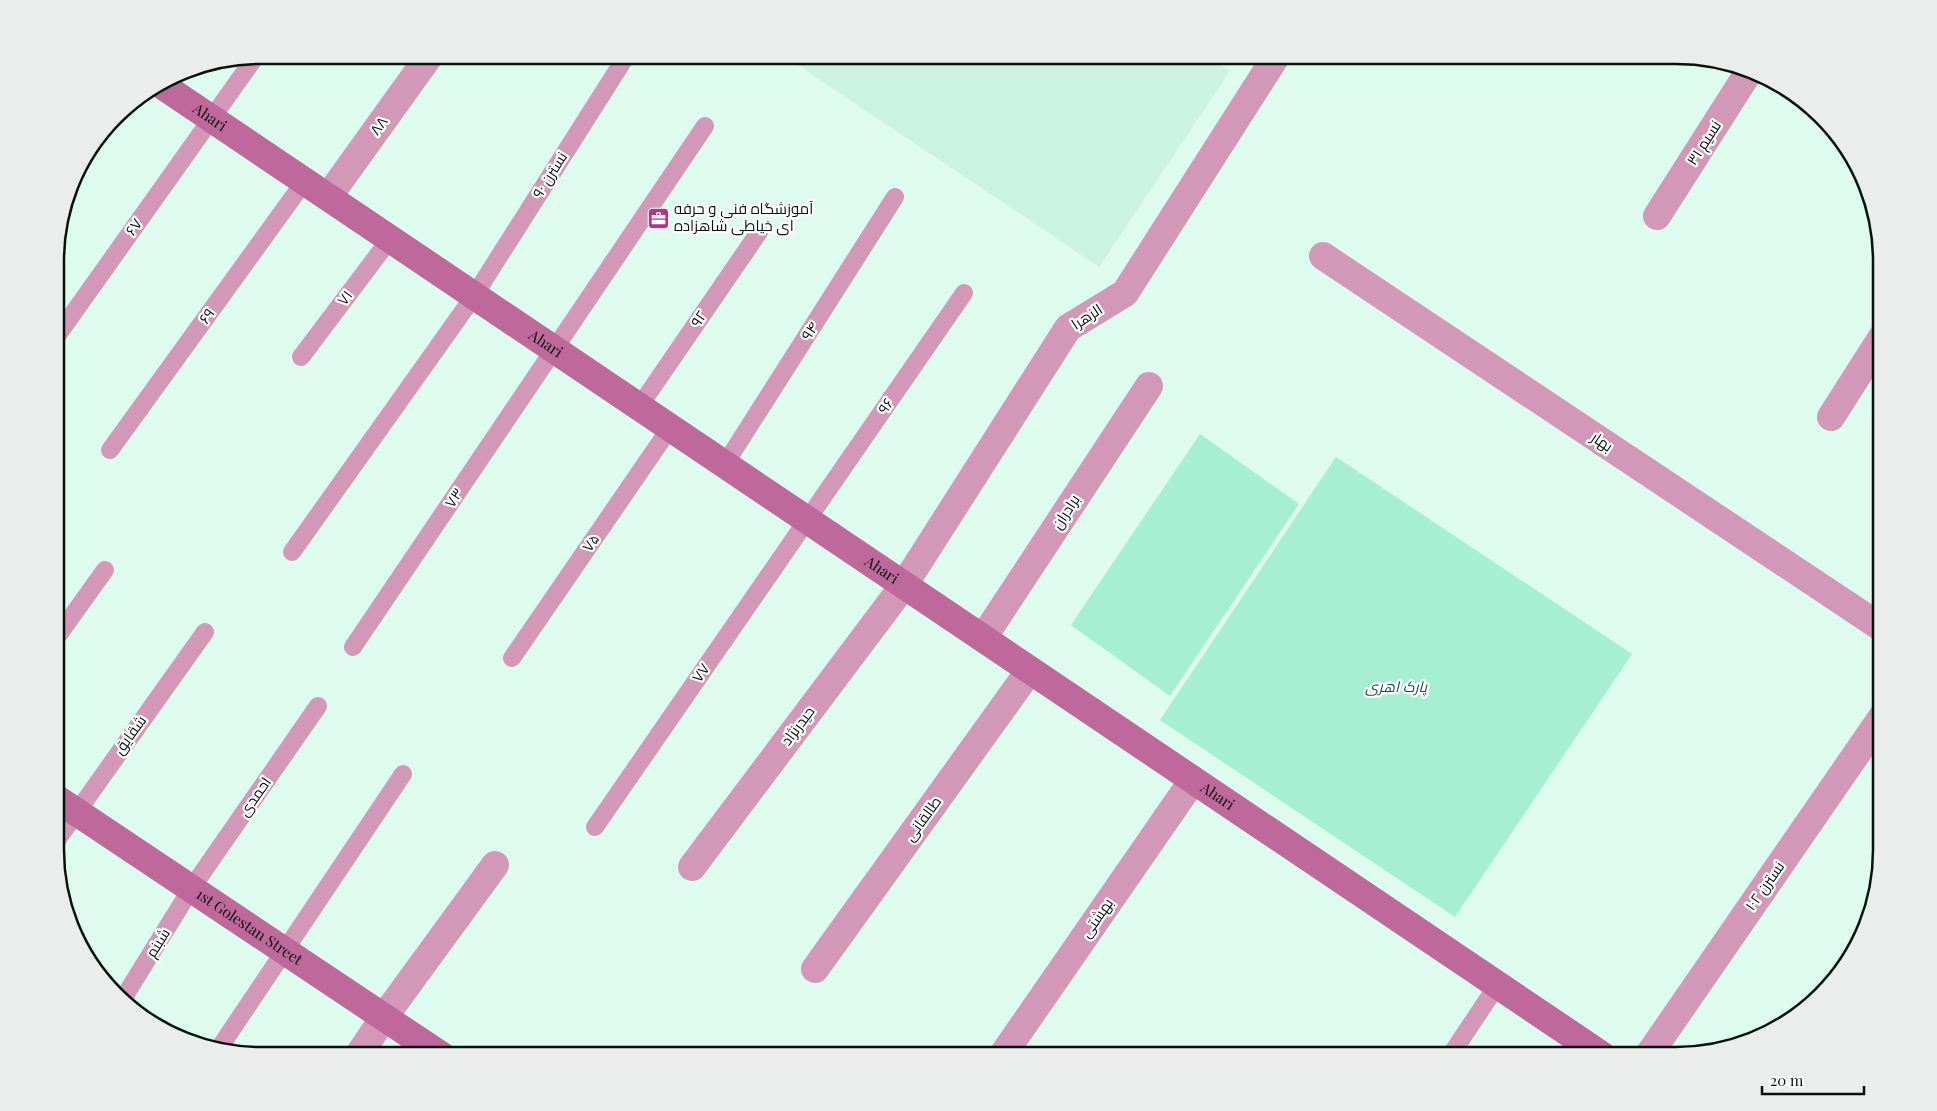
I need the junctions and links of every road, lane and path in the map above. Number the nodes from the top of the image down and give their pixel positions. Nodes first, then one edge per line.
1 (250, 64) edge
2 (424, 64) edge
3 (621, 64) edge
4 (1271, 64) edge
5 (1746, 76) edge
6 (166, 88) edge
7 (211, 118) junction
8 (705, 126) dead end
9 (304, 182) junction
10 (328, 197) junction
11 (895, 197) dead end
12 (1657, 216) dead end
13 (759, 232) dead end
14 (390, 239) junction
15 (1323, 256) dead end
16 (964, 293) dead end
17 (474, 296) junction
18 (64, 326) edge
19 (555, 350) junction
20 (1873, 351) edge
21 (301, 356) dead end
22 (1149, 386) dead end
23 (639, 407) junction
24 (1831, 417) dead end
25 (670, 428) junction
26 (110, 450) dead end
27 (725, 464) junction
28 (807, 520) junction
29 (292, 552) dead end
30 (105, 570) dead end
31 (904, 585) junction
32 (1873, 622) edge
33 (64, 627) edge
34 (206, 632) dead end
35 (983, 638) junction
36 (353, 647) dead end
37 (512, 658) dead end
38 (1030, 670) junction
39 (318, 706) dead end
40 (1873, 730) edge
41 (403, 774) dead end
42 (1193, 780) junction
43 (66, 805) edge
44 (595, 827) dead end
45 (495, 865) dead end
46 (692, 867) dead end
47 (192, 889) junction
48 (286, 952) junction
49 (815, 969) dead end
50 (1498, 984) junction
51 (126, 994) edge
52 (384, 1017) junction
53 (223, 1043) edge
54 (364, 1047) edge
55 (429, 1047) edge
56 (1008, 1047) edge
57 (1456, 1047) edge
58 (1591, 1047) edge
59 (1654, 1047) edge

1 - 7 lane, ۶۷
2 - 10 street, ۸۸
3 - 17 lane, نسترن ۹۰
4 - 31 street, الزهرا
5 - 12 street, نسیم ۳۱
6 - 7 street, Ahari
7 - 9 street, Ahari
7 - 18 lane, ۶۷
8 - 19 lane, ۷۳
9 - 10 street, Ahari
9 - 26 lane, ۶۹
10 - 14 street, Ahari
11 - 27 lane, ۹۴
13 - 23 lane, ۹۲
14 - 17 street, Ahari
14 - 21 lane, ۷۱
15 - 32 street, بهار
16 - 28 lane, ۹۶
17 - 19 street, Ahari
17 - 29 lane, نسترن ۹۰
19 - 23 street, Ahari
19 - 36 lane, ۷۳
20 - 24 street
22 - 35 street, برادران
23 - 25 street, Ahari
25 - 27 street, Ahari
25 - 37 lane, ۷۵
27 - 28 street, Ahari
28 - 31 street, Ahari
28 - 44 lane, ۷۷
30 - 33 lane
31 - 35 street, Ahari
31 - 46 street, حیدرنژاد
34 - 43 lane, شقایق
35 - 38 street, Ahari
38 - 42 street, Ahari
38 - 49 street, طالقانی
39 - 47 lane, احمدی
40 - 59 street, نسترن ۱۰۲
41 - 48 lane
42 - 50 street, Ahari
42 - 56 street, بهشتی
43 - 47 street, 1st Golestan Street
45 - 52 street
47 - 48 street, 1st Golestan Street
47 - 51 lane, شبنم
48 - 52 street, 1st Golestan Street
48 - 53 lane
50 - 57 lane
50 - 58 street, Ahari
52 - 54 street
52 - 55 street, 1st Golestan Street

